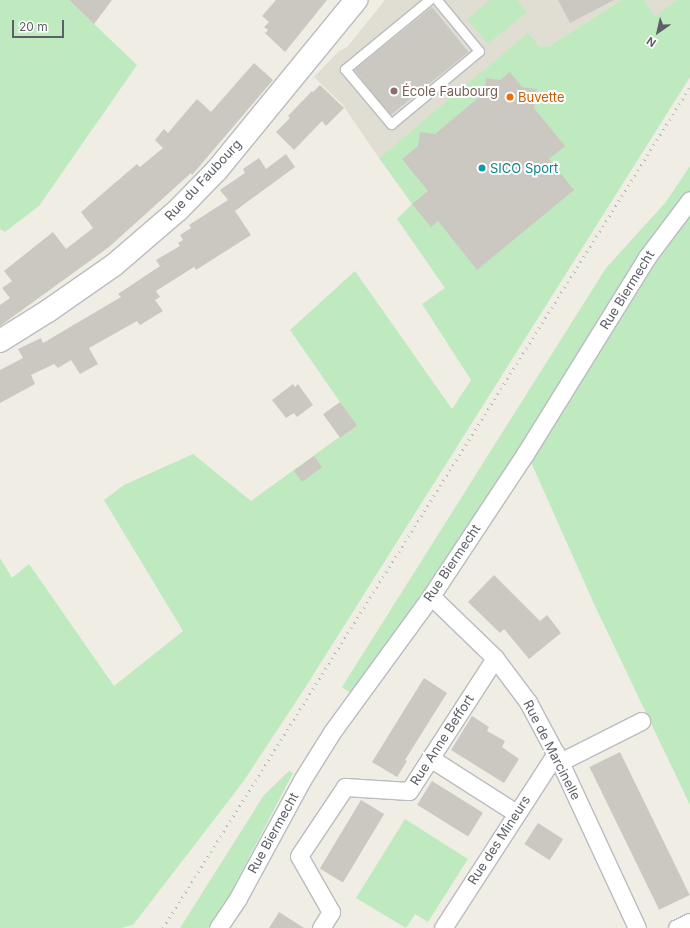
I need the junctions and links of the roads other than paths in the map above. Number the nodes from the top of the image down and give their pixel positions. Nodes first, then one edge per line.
1 (356, 0) edge
2 (429, 0) edge
3 (437, 0) edge
4 (690, 200) edge
5 (0, 341) edge
6 (431, 596) junction
7 (496, 658) junction
8 (642, 722) dead end
9 (430, 758) junction
10 (558, 758) junction
11 (516, 813) junction
12 (690, 922) edge
13 (218, 928) edge
14 (322, 928) edge
15 (444, 928) edge
16 (637, 928) edge
17 (677, 928) edge

1 - 5 main road, Rue du Faubourg
2 - 3 lane
4 - 6 street, Rue Biermecht
6 - 7 street, Rue de Marcinelle
6 - 13 street, Rue Biermecht
7 - 9 street, Rue Anne Beffort
7 - 10 street, Rue de Marcinelle
8 - 10 street
9 - 11 street
9 - 14 street, Rue Anne Beffort
10 - 11 street, Rue des Mineurs
10 - 16 street, Rue de Marcinelle
11 - 15 street, Rue des Mineurs
12 - 17 street

